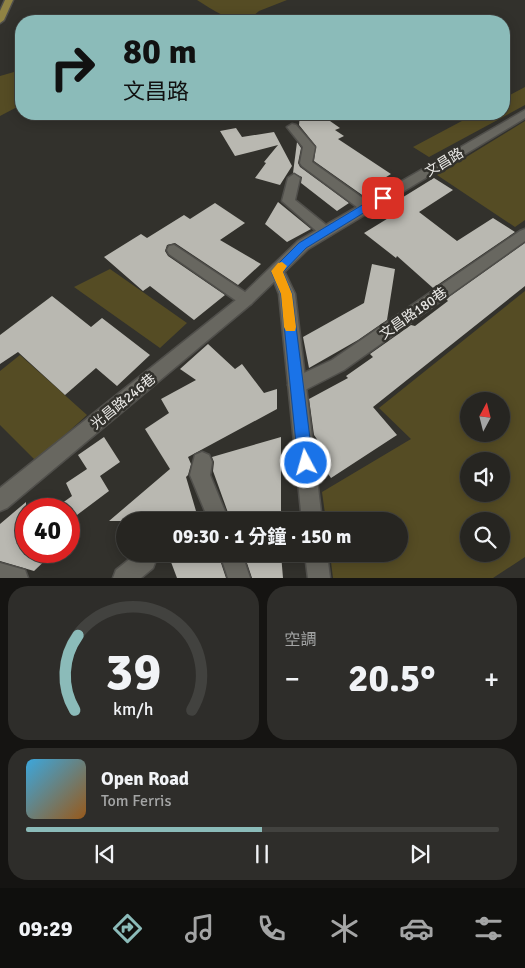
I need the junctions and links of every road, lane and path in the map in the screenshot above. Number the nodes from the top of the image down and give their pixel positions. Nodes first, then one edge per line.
1 (9, 0) edge
2 (0, 20) edge
3 (525, 113) edge
4 (292, 127) dead end
5 (294, 178) dead end
6 (366, 207) junction
7 (326, 232) junction
8 (525, 234) edge
9 (174, 250) dead end
10 (277, 271) junction
11 (246, 300) junction
12 (297, 385) junction
13 (202, 462) dead end
14 (0, 501) edge
15 (215, 512) edge
16 (311, 512) edge
17 (142, 562) edge
18 (234, 562) edge
19 (317, 562) edge
20 (0, 574) edge
21 (17, 578) edge
22 (124, 578) edge
23 (239, 578) edge
24 (319, 578) edge

1 - 2 main road
3 - 6 street, 文昌路
4 - 6 street
5 - 7 street
6 - 7 street, 文昌路
7 - 10 street, 文昌路
8 - 12 street, 文昌路180巷
9 - 11 street
10 - 11 street, 光昌路246巷
10 - 12 street
11 - 14 street, 光昌路246巷
12 - 16 street
13 - 15 street
17 - 22 street
18 - 23 street
19 - 24 street
20 - 21 street

